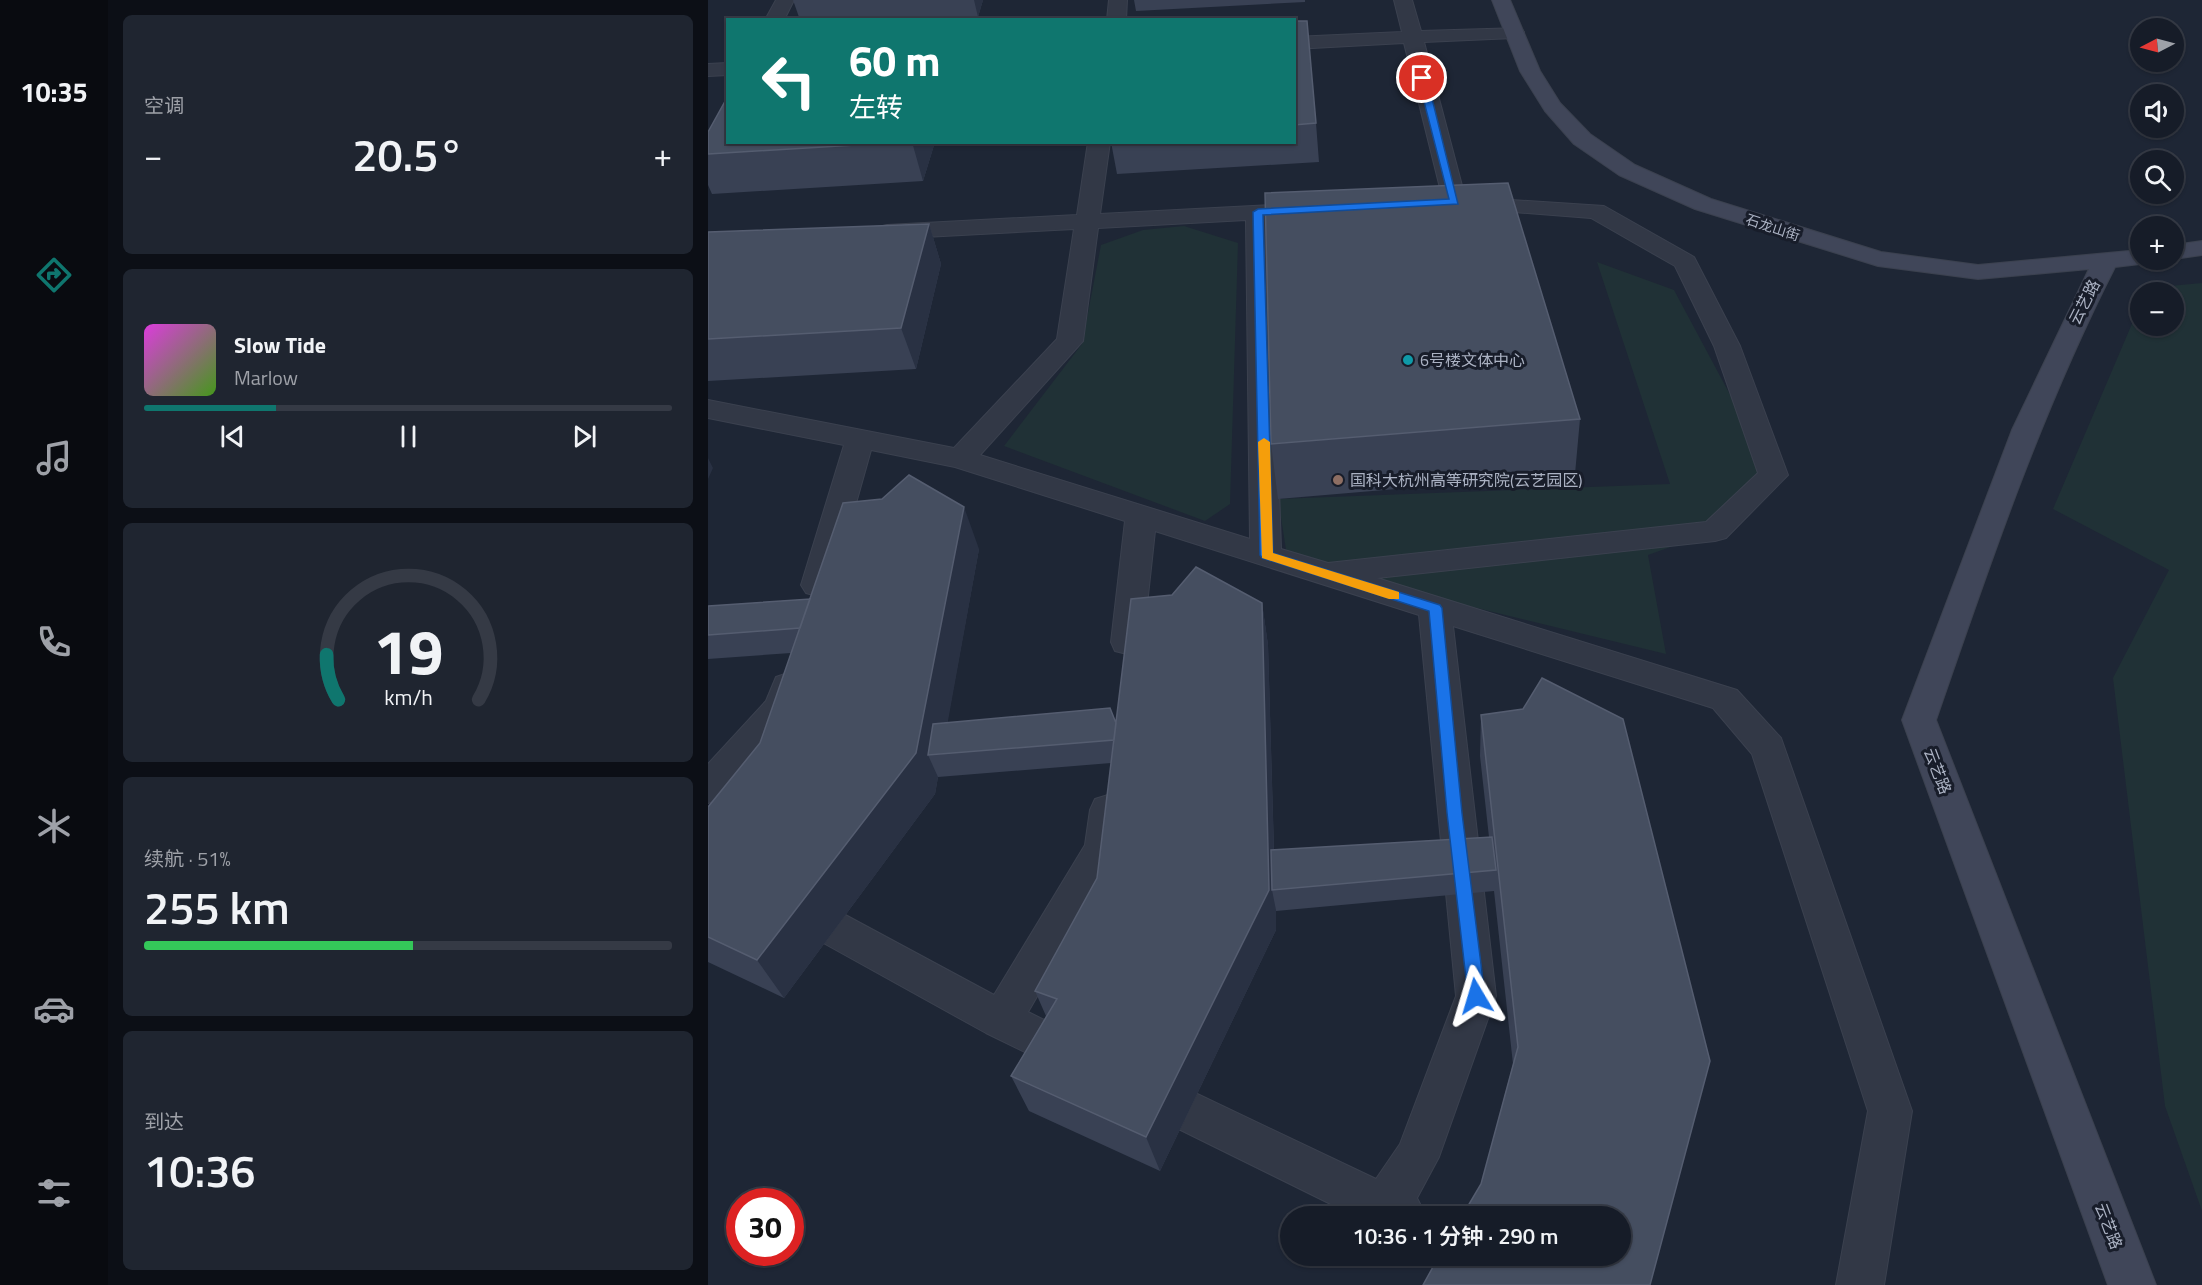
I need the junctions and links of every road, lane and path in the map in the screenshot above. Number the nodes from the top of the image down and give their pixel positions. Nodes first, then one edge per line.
1 (784, 0) edge
2 (1118, 0) edge
3 (1403, 0) edge
4 (1501, 0) edge
5 (775, 18) edge
6 (1116, 18) edge
7 (1514, 32) junction
8 (1412, 37) junction
9 (1296, 43) edge
10 (726, 69) edge
11 (708, 70) edge
12 (1099, 144) edge
13 (1455, 202) junction
14 (1408, 204) edge
15 (1327, 209) edge
16 (1258, 212) junction
17 (1088, 221) junction
18 (862, 233) edge
19 (2202, 248) edge
20 (2184, 251) edge
21 (2130, 258) edge
22 (2105, 262) junction
23 (708, 409) edge
24 (860, 439) junction
25 (960, 459) junction
26 (1141, 516) junction
27 (1266, 555) junction
28 (1322, 573) junction
29 (1435, 608) junction
30 (808, 618) edge
31 (795, 662) edge
32 (1123, 674) edge
33 (1111, 778) edge
34 (708, 788) edge
35 (760, 888) edge
36 (1000, 1020) junction
37 (1382, 1206) edge
38 (1397, 1206) edge
39 (1860, 1285) edge
40 (2132, 1285) edge

1 - 5 street
2 - 6 street
3 - 8 street
4 - 7 street, 石龙山街
7 - 8 street
7 - 22 street, 石龙山街
8 - 9 street
8 - 13 street
10 - 11 street
12 - 17 street
13 - 14 street
13 - 28 street
15 - 16 street
16 - 17 street
16 - 27 street
17 - 18 street
17 - 25 street
19 - 20 street
21 - 22 street, 石龙山街
22 - 40 street, 云艺路
23 - 24 street
24 - 25 street
24 - 30 street
25 - 26 street
26 - 27 street
26 - 32 street
27 - 28 street
28 - 29 street
29 - 38 street
29 - 39 street
31 - 34 street
33 - 36 street
35 - 36 street
36 - 37 street

